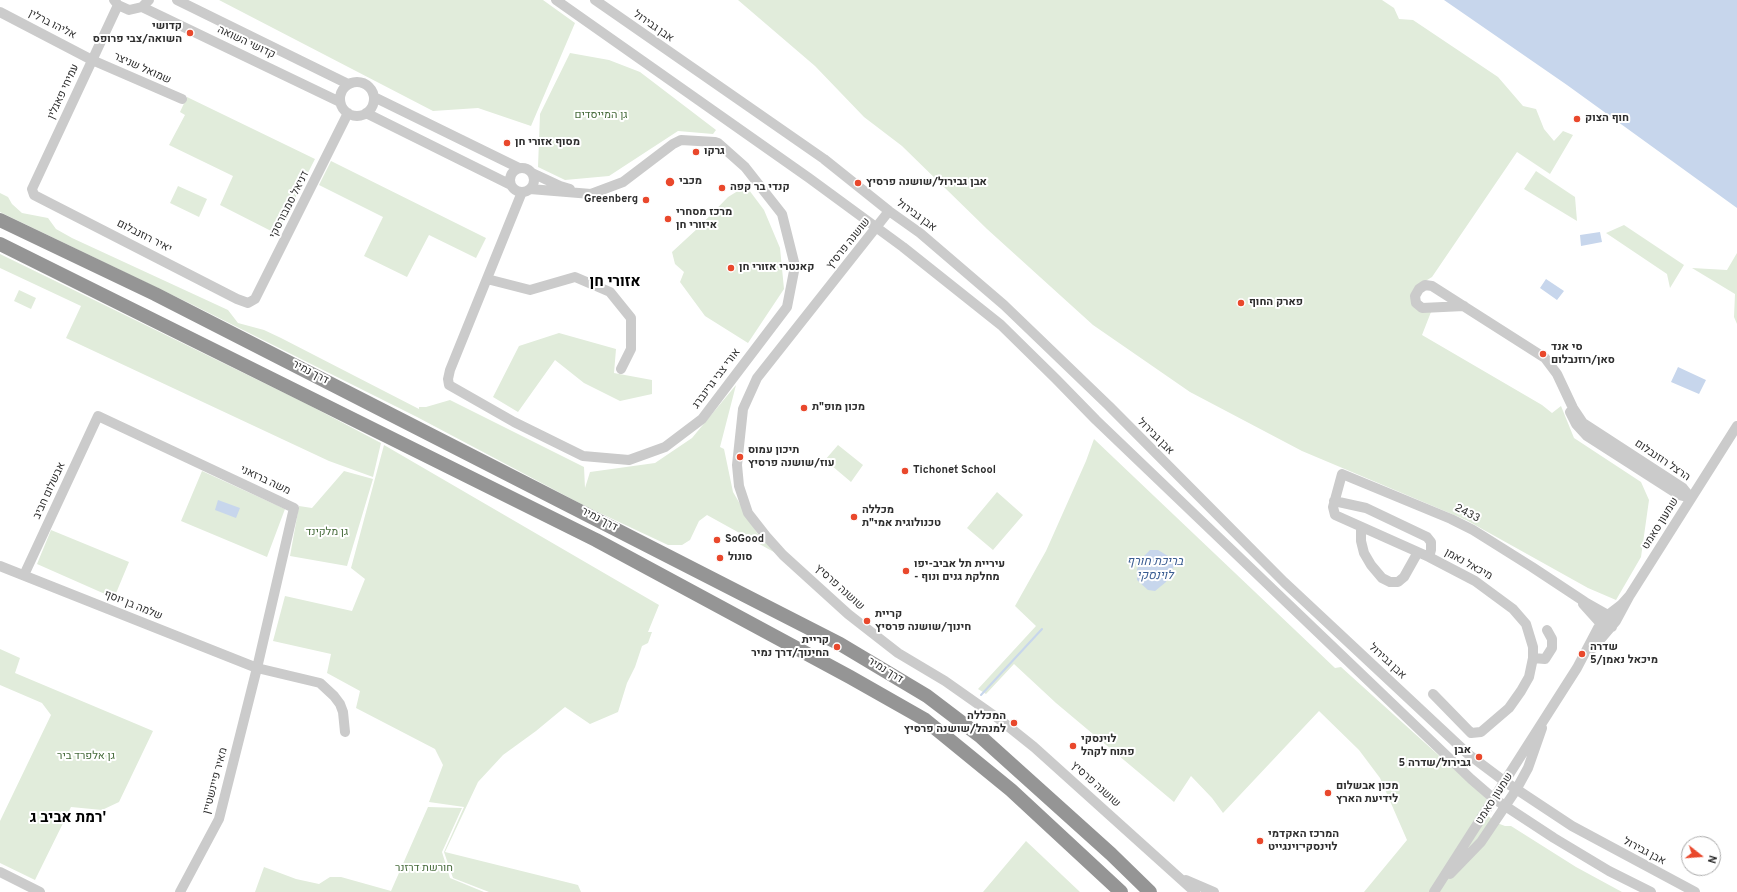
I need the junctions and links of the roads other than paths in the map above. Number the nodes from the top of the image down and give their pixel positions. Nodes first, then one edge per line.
1 (177, 0) edge
2 (556, 0) edge
3 (595, 0) edge
4 (116, 3) edge
5 (145, 4) edge
6 (0, 12) edge
7 (92, 60) junction
8 (348, 84) junction
9 (374, 97) junction
10 (182, 99) dead end
11 (340, 102) junction
12 (348, 113) junction
13 (366, 113) junction
14 (518, 168) junction
15 (532, 173) junction
16 (511, 185) junction
17 (32, 190) joint
18 (526, 190) junction
19 (591, 194) junction
20 (889, 212) junction
21 (0, 220) edge
22 (877, 228) junction
23 (0, 244) edge
24 (487, 279) junction
25 (248, 303) joint
26 (1464, 306) dead end
27 (621, 369) dead end
28 (98, 416) joint
29 (1737, 426) edge
30 (1691, 498) junction
31 (1334, 501) junction
32 (1361, 528) junction
33 (1418, 552) junction
34 (1429, 557) junction
35 (0, 566) edge
36 (24, 575) junction
37 (1572, 594) junction
38 (1630, 594) junction
39 (1608, 616) junction
40 (1601, 624) junction
41 (1612, 627) junction
42 (1547, 630) dead end
43 (1533, 658) junction
44 (256, 668) junction
45 (1577, 668) junction
46 (1432, 694) dead end
47 (1553, 704) junction
48 (345, 732) dead end
49 (1504, 782) junction
50 (1516, 790) junction
51 (1493, 798) junction
52 (1505, 807) junction
53 (0, 872) edge
54 (1178, 877) junction
55 (40, 892) edge
56 (180, 892) edge
57 (1121, 892) edge
58 (1150, 892) edge
59 (1195, 892) edge
60 (1214, 892) edge
61 (1434, 892) edge
62 (1651, 892) edge
63 (1695, 892) edge

1 - 8 street, קדושי השואה
2 - 22 street
3 - 20 street, אבן גבירול
4 - 5 street
4 - 7 street, עמיחי פאגלין
5 - 11 street, קדושי השואה
6 - 7 street, אליהו ברלין
7 - 10 street, שמואל שניצר
7 - 17 street, עמיחי פאגלין
8 - 9 street
8 - 11 street
9 - 13 street
9 - 14 street
11 - 12 street
12 - 13 street
12 - 25 street, דניאל סמבורסקי
13 - 16 street
14 - 15 street
14 - 16 street
15 - 18 street
15 - 19 street
16 - 18 street
17 - 25 street, יאיר רוזנבלום
18 - 19 street, אורי צבי גרינברג
18 - 24 street, אורי צבי גרינברג
19 - 24 street, אורי צבי גרינברג
20 - 22 street, שושנה פרסיץ
20 - 49 street, אבן גבירול
21 - 58 highway, דרך נמיר
22 - 51 street
22 - 54 street, שושנה פרסיץ
23 - 57 highway, דרך נמיר
24 - 27 street
26 - 30 street, הרצל רוזנבלום
28 - 36 street, אבשלום חביב
28 - 44 street, משה ברזאני
29 - 30 street, שמעון סאמט
30 - 38 street, שמעון סאמט
31 - 32 street
31 - 34 street, מיכאל נאמן
31 - 37 street, 2433
32 - 33 street
32 - 33 street
33 - 34 street
34 - 43 street, מיכאל נאמן
35 - 36 street, שלמה בן יוסף
36 - 44 street, שלמה בן יוסף
37 - 39 street, 2433
37 - 40 street, 2433
38 - 39 street, שמעון סאמט
38 - 41 street, שמעון סאמט
39 - 40 street, שמעון סאמט
39 - 41 street
40 - 41 street
40 - 45 street, שמעון סאמט
41 - 45 street, שמעון סאמט
42 - 43 street
43 - 46 street, מיכאל נאמן
44 - 48 street, שלמה בן יוסף
44 - 56 street, מאיר פיינשטיין
45 - 47 street, שמעון סאמט
47 - 49 street, שמעון סאמט
47 - 50 street, שמעון סאמט
49 - 50 street, אבן גבירול
49 - 51 street, שמעון סאמט
50 - 52 street, שמעון סאמט
50 - 63 street, אבן גבירול
51 - 52 street
51 - 61 street, שמעון סאמט
52 - 61 street, שמעון סאמט
52 - 62 street
53 - 55 street
54 - 59 street, שושנה פרסיץ
54 - 60 street

